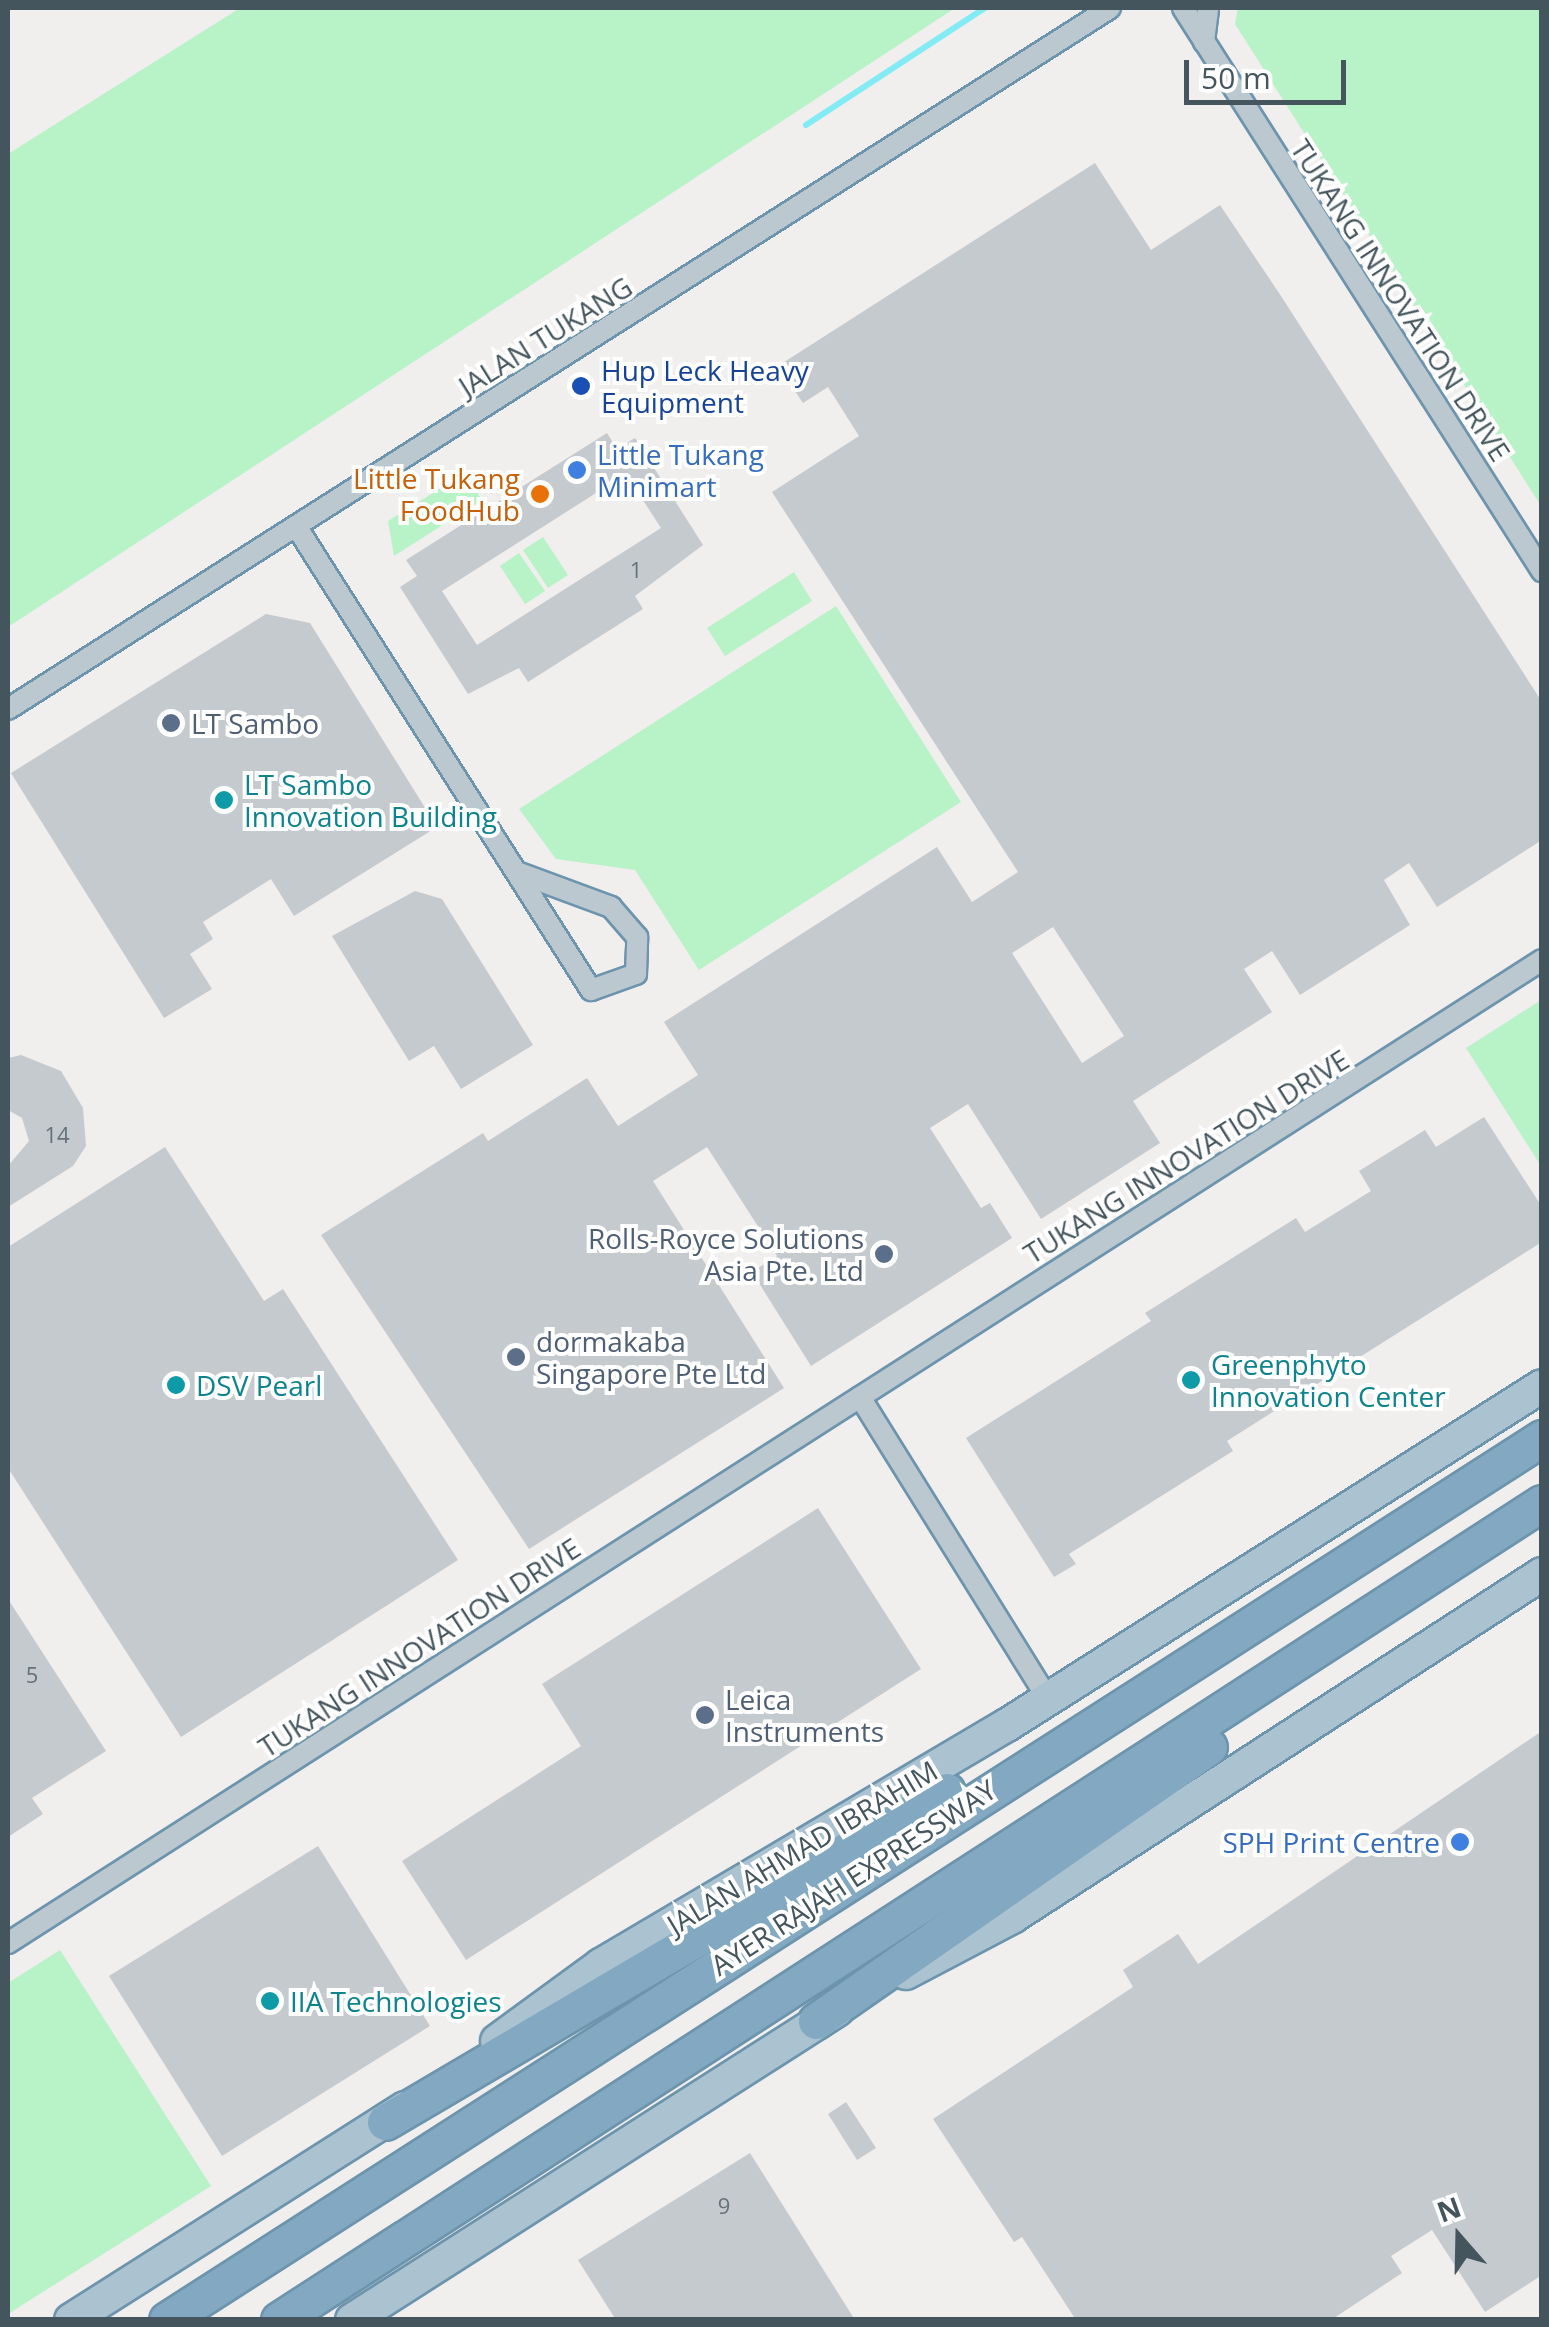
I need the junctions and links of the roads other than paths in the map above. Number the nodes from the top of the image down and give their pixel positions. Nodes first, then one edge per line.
1 (1110, 8) edge
2 (1182, 8) edge
3 (1208, 8) edge
4 (1204, 42) junction
5 (296, 526) junction
6 (1542, 571) edge
7 (8, 709) edge
8 (518, 873) junction
9 (1542, 960) edge
10 (1542, 1386) edge
11 (860, 1398) junction
12 (1542, 1438) edge
13 (1542, 1503) edge
14 (1542, 1574) edge
15 (1161, 1679) junction
16 (1047, 1697) junction
17 (1236, 1706) junction
18 (8, 1943) edge
19 (816, 2020) junction
20 (385, 2122) junction
21 (71, 2320) edge
22 (167, 2320) edge
23 (279, 2320) edge
24 (352, 2320) edge

1 - 5 street, JALAN TUKANG
2 - 4 street, TUKANG INNOVATION DRIVE
3 - 4 street
4 - 6 street, TUKANG INNOVATION DRIVE
5 - 7 street, JALAN TUKANG
5 - 8 street
8 - 8 street
9 - 11 street, TUKANG INNOVATION DRIVE
10 - 16 main road, JALAN AHMAD IBRAHIM
11 - 16 street
11 - 18 street, TUKANG INNOVATION DRIVE
12 - 15 highway, AYER RAJAH EXPRESSWAY
13 - 17 highway
14 - 19 main road
15 - 20 highway
15 - 22 highway, AYER RAJAH EXPRESSWAY
16 - 20 main road, JALAN AHMAD IBRAHIM
17 - 19 highway
17 - 23 highway
19 - 24 main road
20 - 21 main road, JALAN AHMAD IBRAHIM

